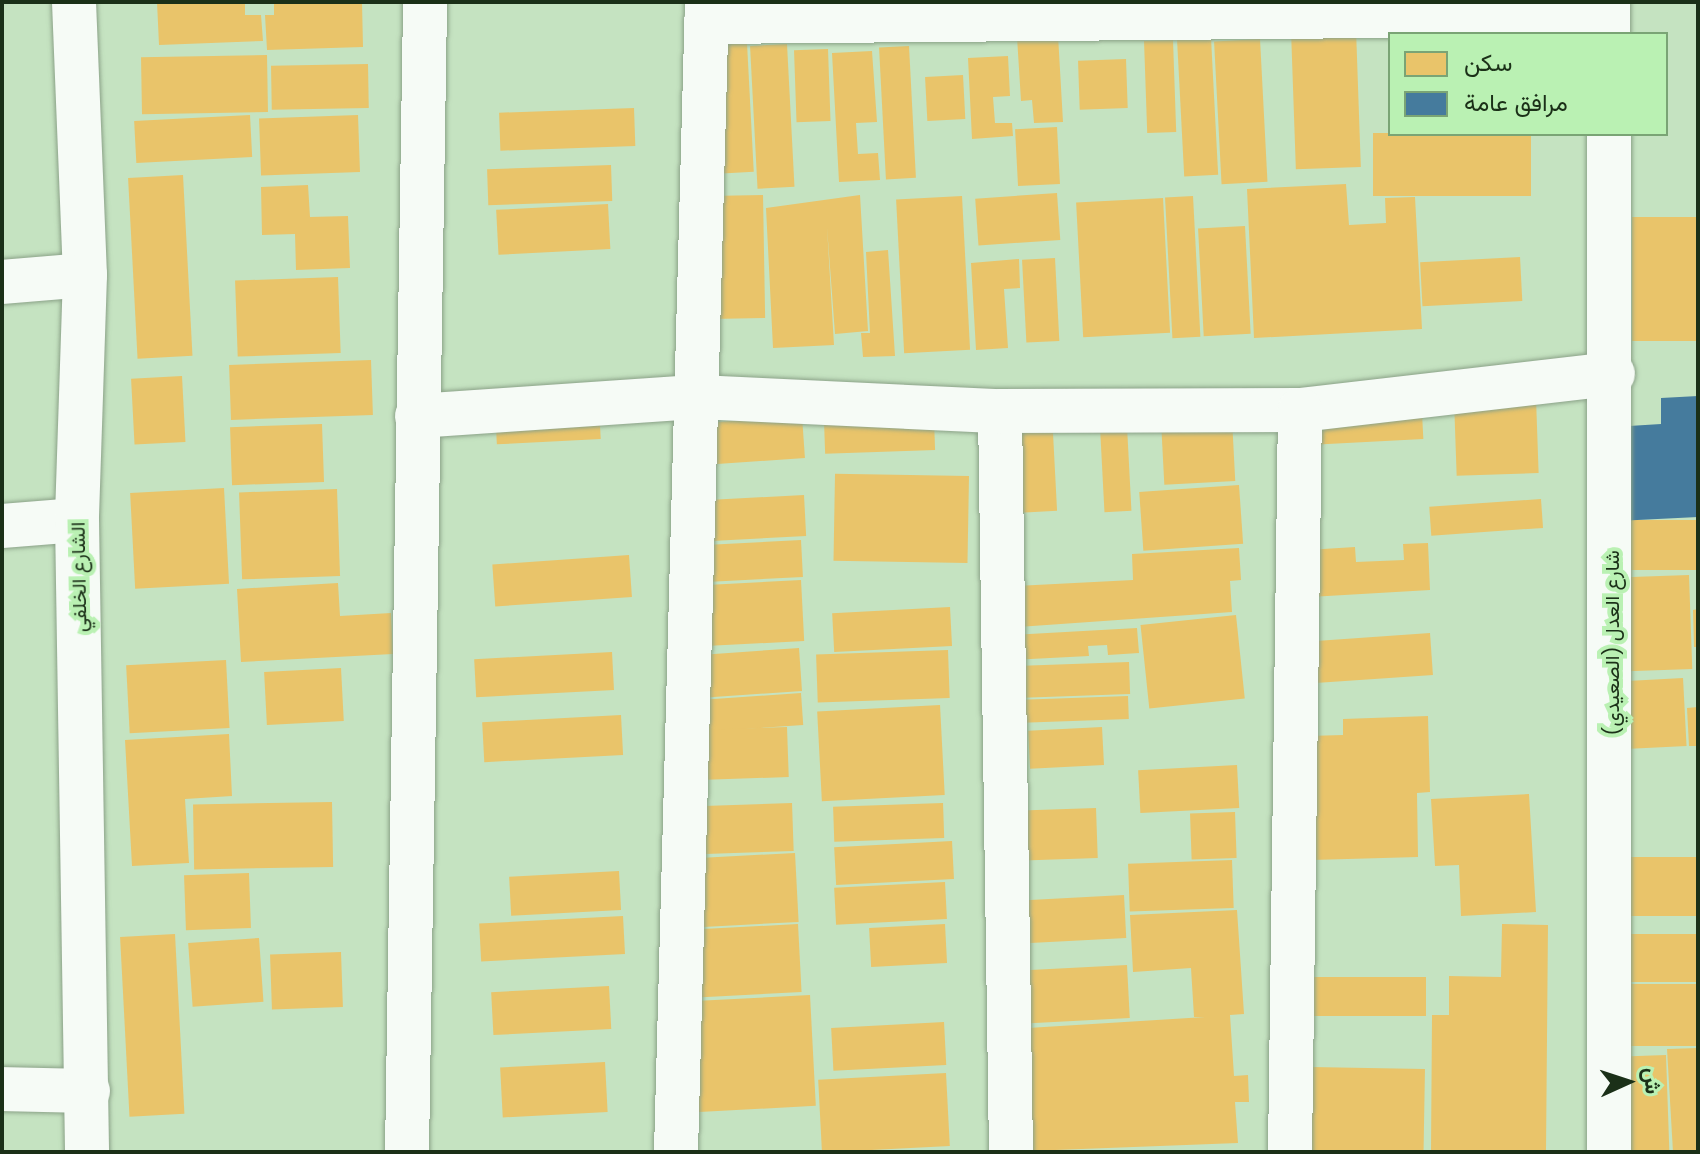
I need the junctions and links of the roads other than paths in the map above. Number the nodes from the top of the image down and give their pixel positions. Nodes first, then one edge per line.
1 (74, 2) edge
2 (425, 2) edge
3 (707, 12) edge
4 (1608, 17) edge
5 (1609, 136) edge
6 (85, 275) junction
7 (2, 282) edge
8 (1613, 374) junction
9 (698, 397) junction
10 (1300, 410) junction
11 (1000, 411) junction
12 (417, 416) junction
13 (77, 520) junction
14 (2, 526) edge
15 (2, 1089) edge
16 (88, 1091) junction
17 (87, 1152) edge
18 (407, 1152) edge
19 (676, 1152) edge
20 (1011, 1152) edge
21 (1290, 1152) edge
22 (1609, 1152) edge

1 - 6 street, الشارع الخلفي
2 - 12 street
3 - 4 street
3 - 9 street
5 - 8 street, شارع العدل (الصعيدي)
6 - 7 street
6 - 13 street, الشارع الخلفي
8 - 10 street
8 - 22 street, شارع العدل (الصعيدي)
9 - 11 street
9 - 12 street
9 - 19 street
10 - 11 street
10 - 21 street
11 - 20 street
12 - 18 street
13 - 14 street
13 - 16 street, الشارع الخلفي
15 - 16 street
16 - 17 street, الشارع الخلفي

